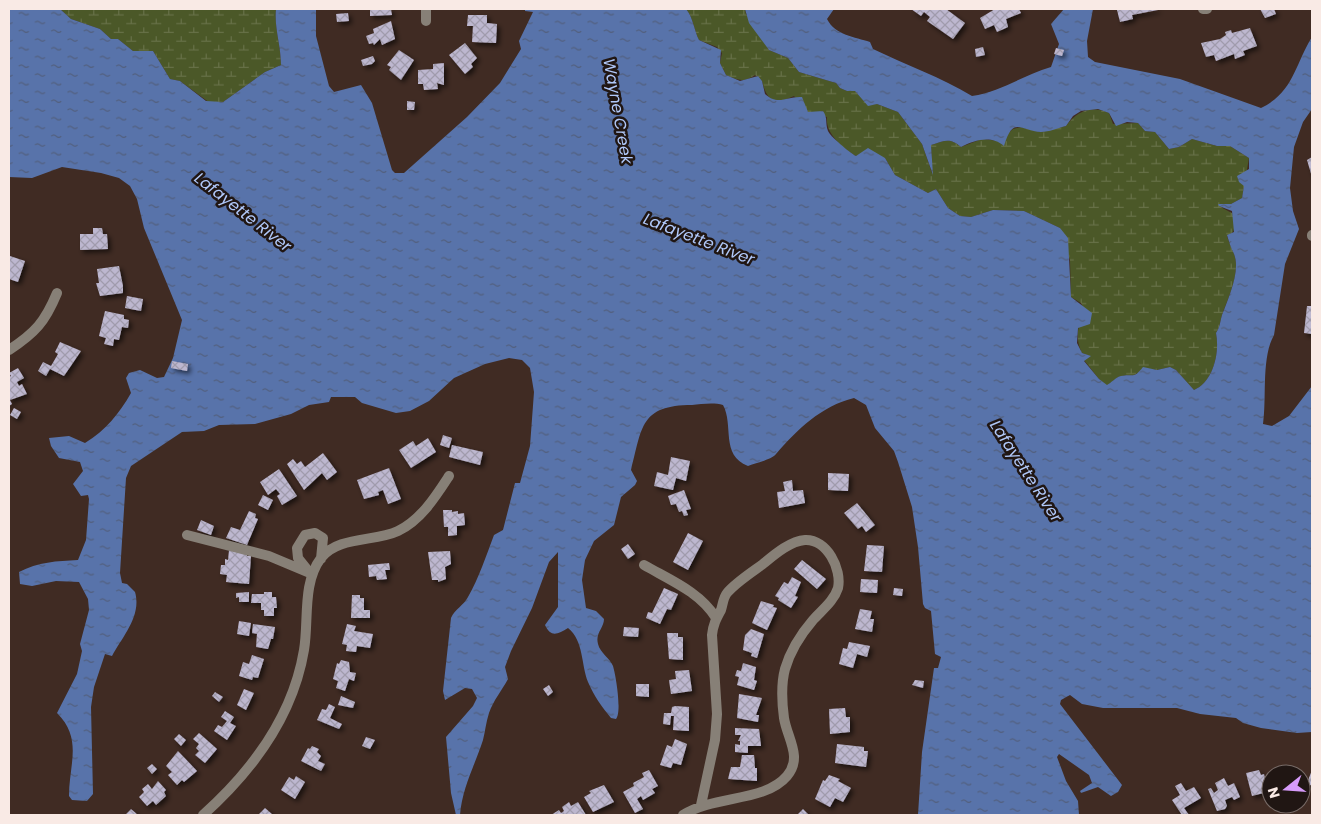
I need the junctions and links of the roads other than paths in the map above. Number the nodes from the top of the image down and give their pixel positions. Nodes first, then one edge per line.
1 (426, 9) edge
2 (1203, 9) edge
3 (1207, 9) edge
4 (426, 21) dead end
5 (58, 294) dead end
6 (9, 350) edge
7 (449, 476) dead end
8 (188, 535) dead end
9 (321, 559) junction
10 (644, 565) dead end
11 (312, 574) junction
12 (716, 618) junction
13 (701, 805) junction
14 (203, 815) edge
15 (683, 815) edge

1 - 4 street
2 - 3 street
5 - 6 street
7 - 9 street
8 - 11 street
9 - 11 street
9 - 11 street
10 - 12 street
11 - 14 street
12 - 13 street
12 - 13 street
13 - 15 street

